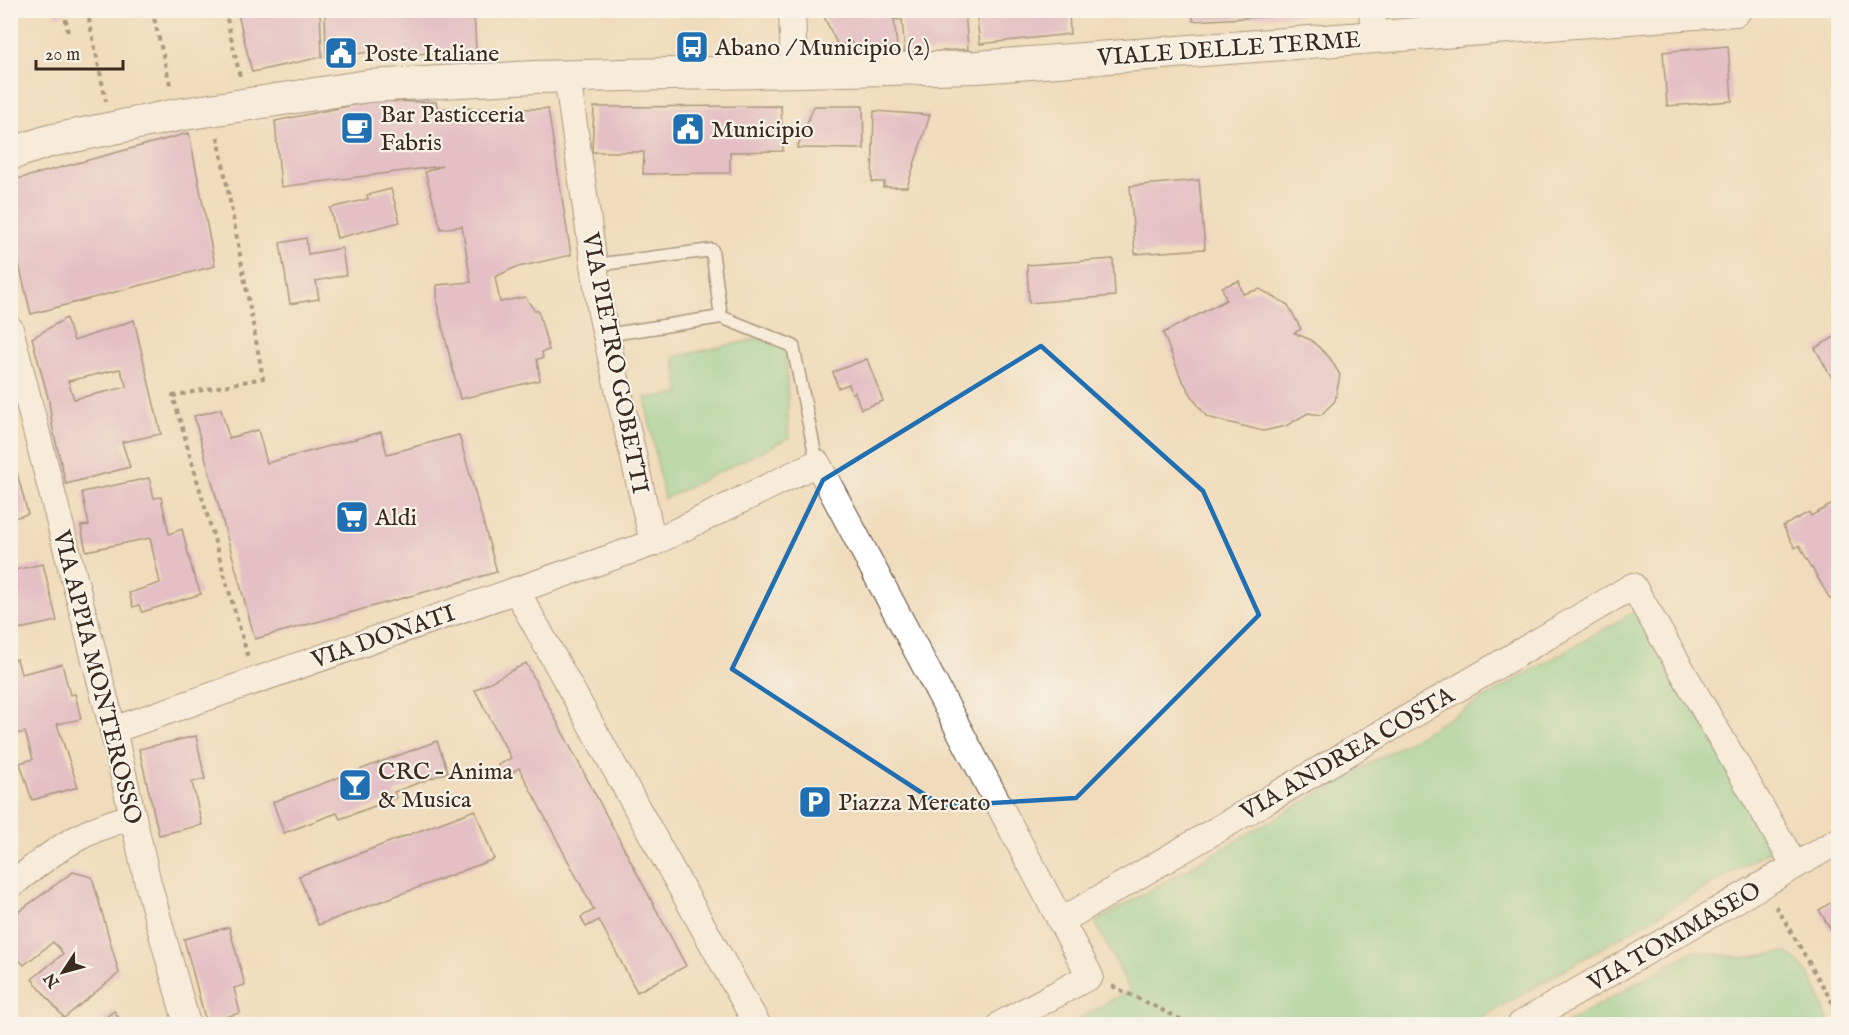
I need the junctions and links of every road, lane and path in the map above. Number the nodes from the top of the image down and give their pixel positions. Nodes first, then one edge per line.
1 (64, 10) edge
2 (87, 10) edge
3 (152, 10) edge
4 (225, 10) edge
5 (792, 10) edge
6 (1734, 10) edge
7 (1373, 24) edge
8 (68, 33) dead end
9 (794, 71) junction
10 (567, 76) junction
11 (240, 77) dead end
12 (172, 91) dead end
13 (107, 104) dead end
14 (218, 134) dead end
15 (10, 154) edge
16 (595, 265) junction
17 (722, 317) junction
18 (10, 329) edge
19 (606, 336) junction
20 (817, 463) junction
21 (653, 543) junction
22 (516, 590) junction
23 (254, 681) junction
24 (113, 730) junction
25 (132, 817) junction
26 (1839, 841) edge
27 (1795, 866) junction
28 (1763, 885) junction
29 (10, 886) edge
30 (1061, 921) junction
31 (1090, 976) junction
32 (1839, 1012) edge
33 (187, 1024) edge
34 (757, 1024) edge
35 (1001, 1024) edge
36 (1191, 1024) edge
37 (1521, 1024) edge

1 - 8 path
2 - 13 path
3 - 12 path
4 - 11 path
5 - 9 street
6 - 7 street, VIALE DELLE TERME
7 - 9 street, VIALE DELLE TERME
9 - 10 street, VIALE DELLE TERME
10 - 15 street, VIALE DELLE TERME
10 - 16 street, VIA PIETRO GOBETTI
14 - 23 path
16 - 17 lane
16 - 19 street, VIA PIETRO GOBETTI
17 - 19 lane
17 - 20 lane
18 - 24 street, VIA APPIA MONTEROSSO
19 - 21 street, VIA PIETRO GOBETTI
20 - 21 street
20 - 30 street
21 - 22 street, VIA DONATI
22 - 23 street, VIA DONATI
22 - 34 street
23 - 24 street, VIA DONATI
24 - 25 street, VIA APPIA MONTEROSSO
25 - 29 street
25 - 33 street, VIA APPIA MONTEROSSO
26 - 27 street, VIA TOMMASEO
27 - 28 street, VIA TOMMASEO
27 - 30 street, VIA ANDREA COSTA
28 - 32 path
28 - 37 street, VIA TOMMASEO
30 - 31 street
31 - 35 street
31 - 36 path

